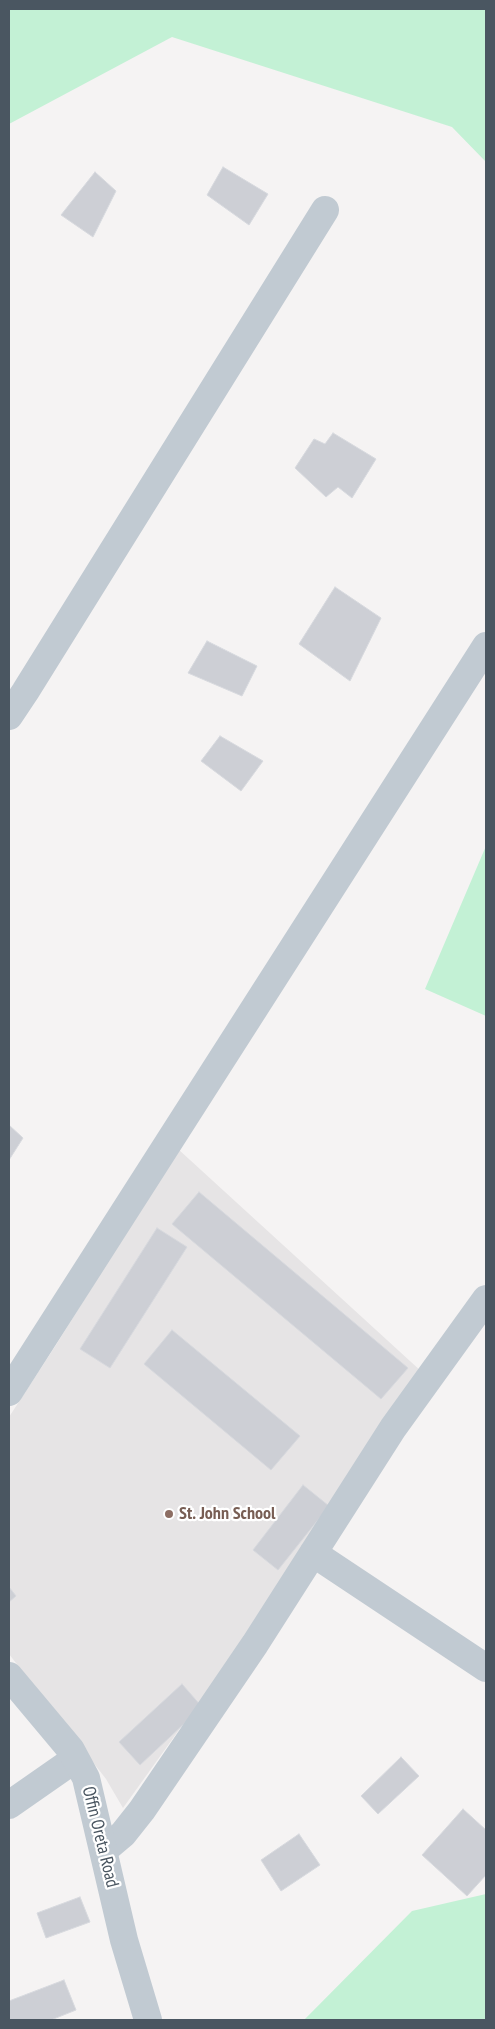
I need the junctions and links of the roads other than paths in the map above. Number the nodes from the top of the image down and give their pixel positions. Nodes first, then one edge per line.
1 (325, 210) dead end
2 (486, 646) edge
3 (9, 716) edge
4 (486, 1300) edge
5 (9, 1392) edge
6 (313, 1553) junction
7 (486, 1668) edge
8 (9, 1676) edge
9 (75, 1759) junction
10 (9, 1804) edge
11 (104, 1850) junction
12 (148, 2020) edge

1 - 3 street
2 - 5 street
4 - 6 street
6 - 7 street
6 - 11 street
8 - 9 street, Offin Oreta Road
9 - 10 street
9 - 11 street, Offin Oreta Road
11 - 12 street, Offin Oreta Road

